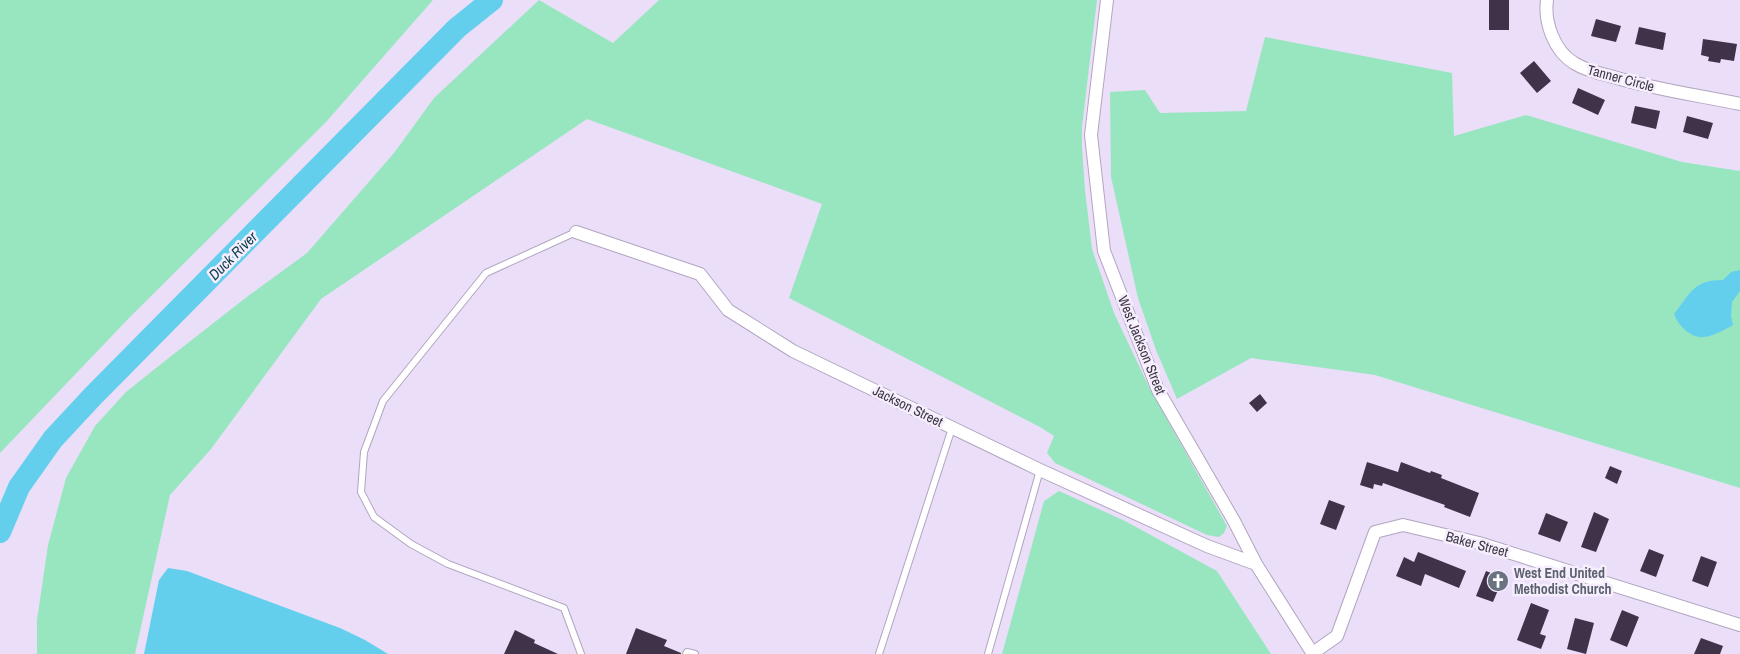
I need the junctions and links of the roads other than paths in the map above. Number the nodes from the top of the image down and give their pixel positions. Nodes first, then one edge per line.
1 (1107, 0) edge
2 (1547, 0) edge
3 (1740, 104) edge
4 (576, 232) joint
5 (952, 428) junction
6 (1040, 470) junction
7 (1256, 564) junction
8 (1740, 625) edge
9 (581, 654) edge
10 (686, 654) edge
11 (695, 654) edge
12 (878, 654) edge
13 (988, 654) edge
14 (1313, 654) edge

1 - 7 street, West Jackson Street
2 - 3 street, Tanner Circle
4 - 5 street, Jackson Street
4 - 9 lane
5 - 6 street, Jackson Street
5 - 12 lane
6 - 7 street, Jackson Street
6 - 13 lane
7 - 14 street, West Jackson Street
8 - 14 street, Baker Street
10 - 11 lane

